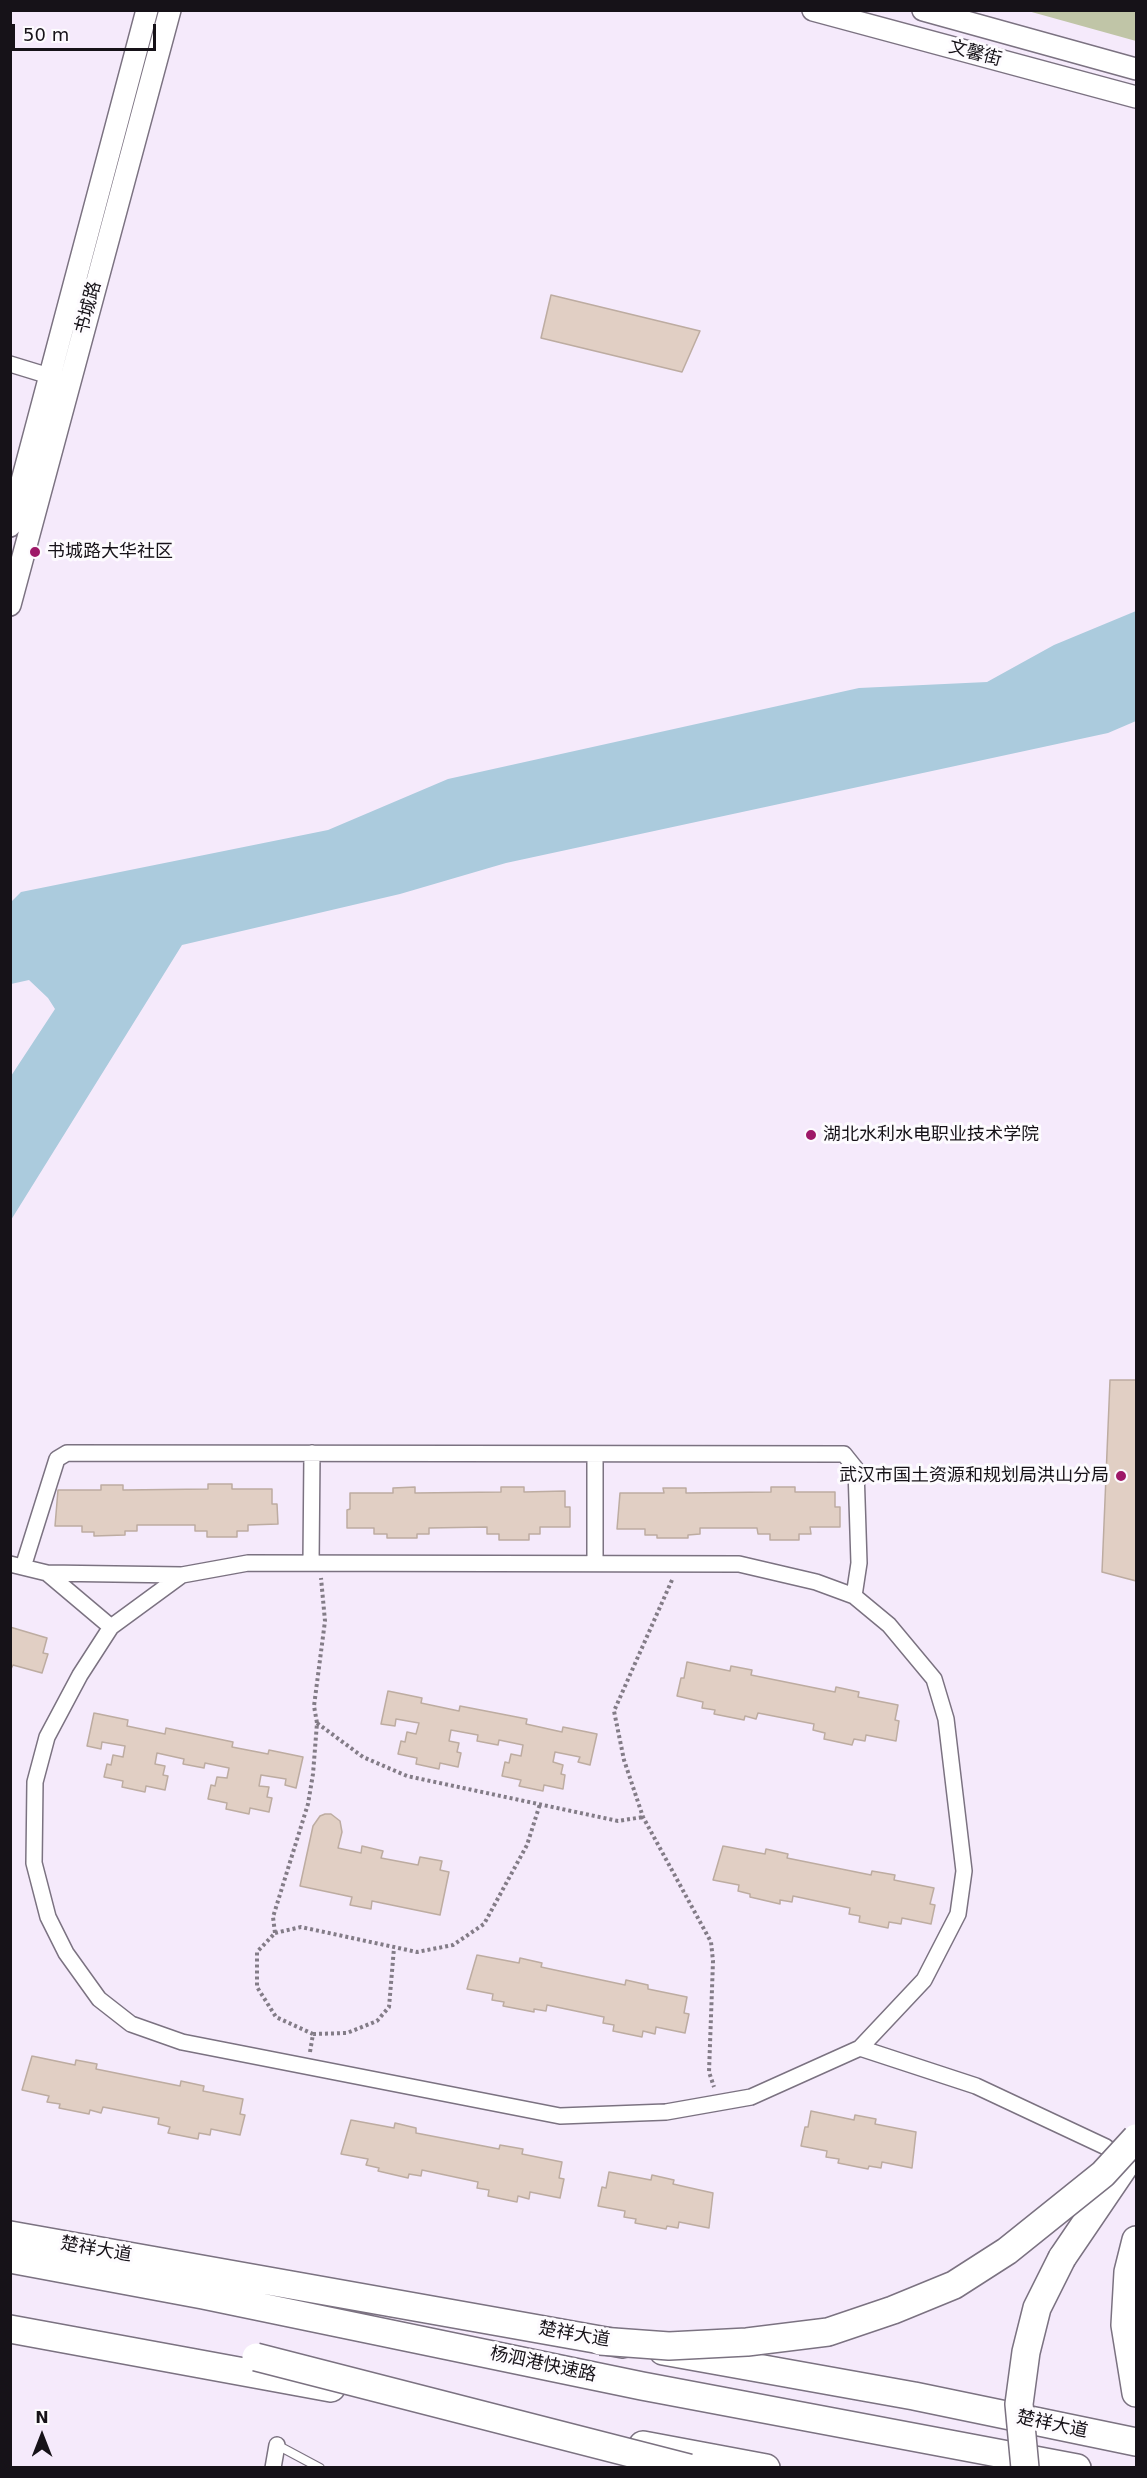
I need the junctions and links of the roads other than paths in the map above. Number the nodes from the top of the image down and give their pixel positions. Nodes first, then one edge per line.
1 (147, 10) edge
2 (170, 10) edge
3 (813, 10) edge
4 (923, 10) edge
5 (1137, 69) edge
6 (1137, 97) edge
7 (10, 364) edge
8 (60, 379) junction
9 (10, 526) edge
10 (10, 605) edge
11 (312, 1453) junction
12 (595, 1454) junction
13 (316, 1563) junction
14 (595, 1563) junction
15 (16, 1565) edge
16 (47, 1573) junction
17 (182, 1575) junction
18 (854, 1596) junction
19 (111, 1627) junction
20 (860, 2048) junction
21 (1137, 2138) edge
22 (1106, 2147) dead end
23 (1137, 2148) edge
24 (10, 2235) edge
25 (1137, 2240) edge
26 (10, 2259) edge
27 (203, 2295) junction
28 (10, 2310) edge
29 (10, 2329) edge
30 (1137, 2393) edge
31 (1137, 2442) edge
32 (277, 2445) joint
33 (273, 2468) edge
34 (320, 2468) edge
35 (689, 2468) edge
36 (766, 2468) edge
37 (1025, 2468) edge
38 (1077, 2468) edge

1 - 8 main road, 书城路
2 - 8 main road, 书城路
3 - 6 main road, 文馨街
4 - 5 main road, 文馨街
7 - 8 street
8 - 9 main road, 书城路
8 - 10 main road, 书城路
11 - 12 street
11 - 13 street
11 - 15 street
12 - 14 street
12 - 18 street
13 - 14 street
13 - 17 street
14 - 18 street
15 - 16 street
16 - 17 street
16 - 19 street
17 - 19 street
18 - 20 street
19 - 20 street
20 - 22 street
21 - 27 highway, bridge
23 - 37 highway, bridge
24 - 31 highway, 楚祥大道
25 - 30 highway
26 - 27 highway, 杨泗港快速路
27 - 38 highway, 杨泗港快速路
28 - 35 highway, bridge
29 - 36 highway
32 - 33 street
32 - 34 lane

